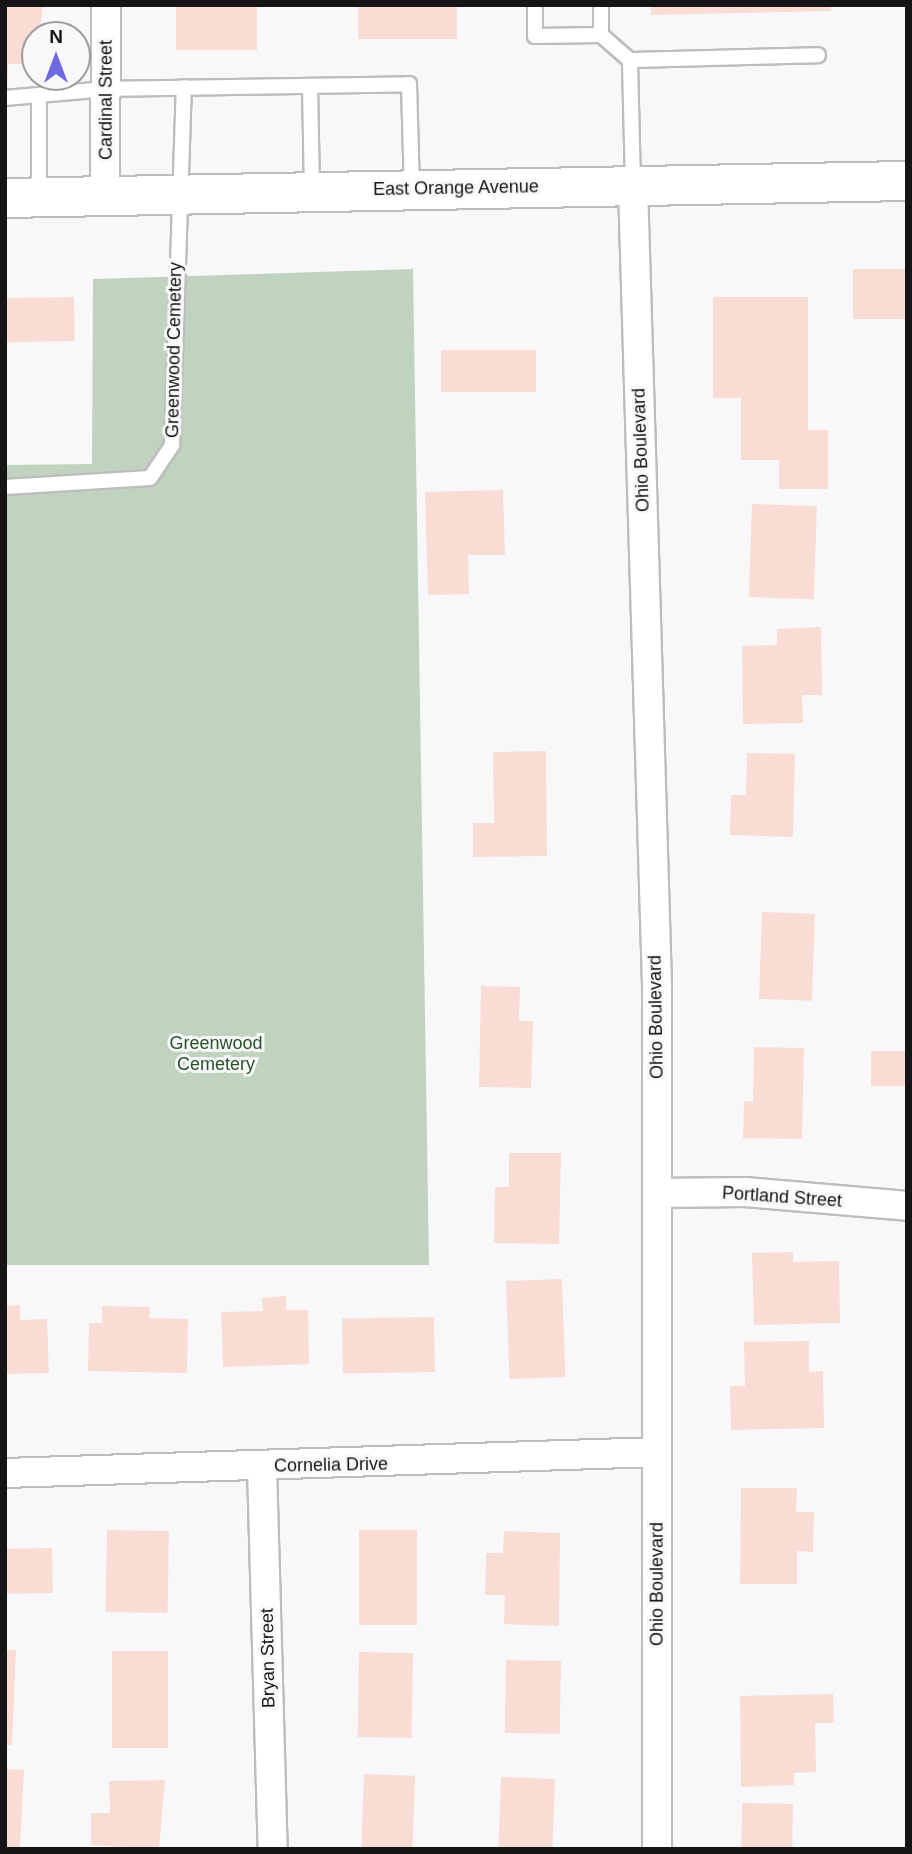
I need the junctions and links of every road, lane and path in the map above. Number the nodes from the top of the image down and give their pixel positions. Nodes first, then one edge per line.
1 (106, 5) edge
2 (535, 5) edge
3 (601, 5) edge
4 (601, 35) junction
5 (818, 55) dead end
6 (630, 60) junction
7 (310, 86) junction
8 (184, 88) junction
9 (106, 89) junction
10 (39, 96) junction
11 (5, 97) edge
12 (907, 181) edge
13 (633, 186) junction
14 (412, 189) junction
15 (312, 191) junction
16 (178, 194) junction
17 (105, 195) junction
18 (22, 197) edge
19 (5, 487) edge
20 (657, 1193) junction
21 (907, 1206) edge
22 (657, 1452) junction
23 (262, 1467) junction
24 (5, 1473) edge
25 (272, 1849) edge
26 (657, 1849) edge

1 - 9 street, Cardinal Street
2 - 4 lane
3 - 4 lane
4 - 6 lane
5 - 6 lane
6 - 13 lane
7 - 8 lane
7 - 14 lane
7 - 15 lane
8 - 9 lane
8 - 16 lane
9 - 10 lane
9 - 17 street, Cardinal Street
10 - 11 lane
10 - 18 lane
12 - 13 main road, East Orange Avenue
13 - 14 main road, East Orange Avenue
13 - 20 street, Ohio Boulevard
14 - 15 main road, East Orange Avenue
15 - 16 main road, East Orange Avenue
16 - 17 main road, East Orange Avenue
16 - 19 lane, Greenwood Cemetery
17 - 18 main road, East Orange Avenue
20 - 21 street, Portland Street
20 - 22 street, Ohio Boulevard
22 - 23 street, Cornelia Drive
22 - 26 street, Ohio Boulevard
23 - 24 street, Cornelia Drive
23 - 25 street, Bryan Street

